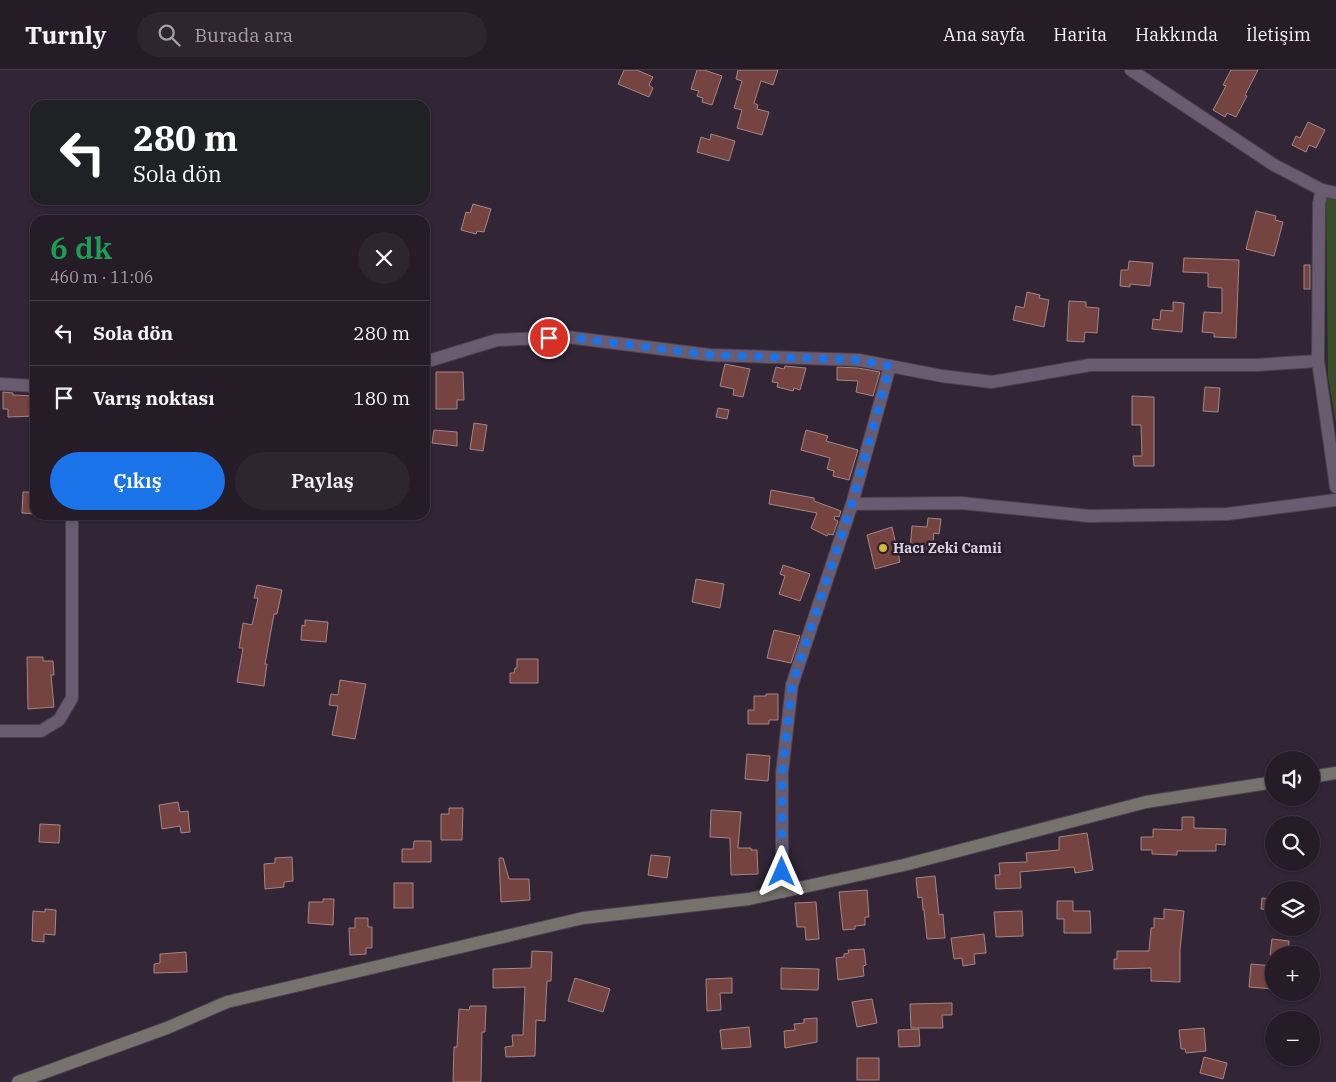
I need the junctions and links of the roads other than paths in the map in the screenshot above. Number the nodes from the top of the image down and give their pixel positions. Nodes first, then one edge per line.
1 (1131, 70) edge
2 (1322, 190) junction
3 (1336, 193) edge
4 (430, 360) edge
5 (1318, 361) junction
6 (890, 366) junction
7 (0, 384) edge
8 (30, 386) edge
9 (1336, 487) edge
10 (1336, 500) edge
11 (852, 504) junction
12 (72, 520) edge
13 (0, 731) edge
14 (1336, 773) edge
15 (1320, 776) edge
16 (1265, 783) edge
17 (782, 892) junction
18 (18, 1082) edge

1 - 2 street
2 - 3 street
2 - 5 street
4 - 6 street
5 - 6 street
5 - 9 street
6 - 11 street
7 - 8 street
10 - 11 street
11 - 17 street
12 - 13 street
14 - 15 street
16 - 17 street
17 - 18 street

